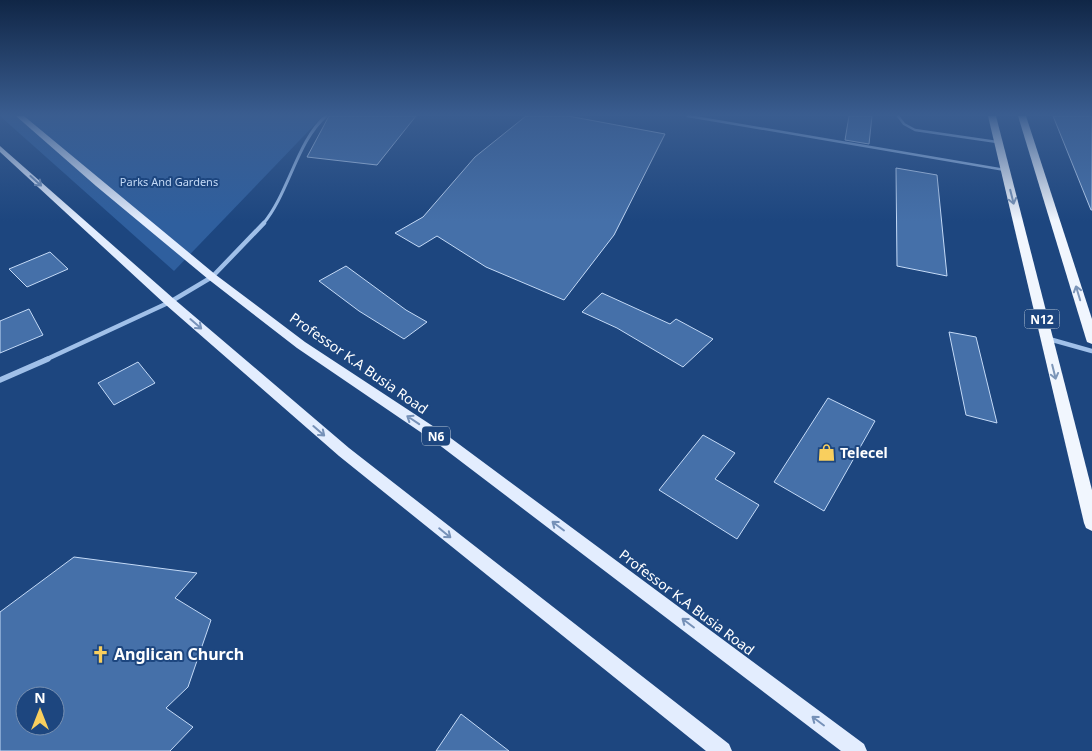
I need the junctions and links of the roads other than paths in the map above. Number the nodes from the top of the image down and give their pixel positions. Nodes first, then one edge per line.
1 (3, 151) edge
2 (61, 151) edge
3 (303, 151) edge
4 (894, 151) edge
5 (1000, 151) edge
6 (1033, 151) edge
7 (1005, 170) junction
8 (212, 277) junction
9 (170, 302) junction
10 (1046, 338) junction
11 (1092, 339) edge
12 (1092, 351) edge
13 (0, 380) edge
14 (1092, 523) edge
15 (722, 751) edge
16 (857, 751) edge

1 -> 9 main road
2 - 8 main road, Professor K.A Busia Road / N6
3 - 8 street
4 - 7 lane
5 - 7 highway, N12
11 -> 6 highway
7 -> 10 highway, N12
8 - 9 street
16 -> 8 main road, Professor K.A Busia Road / N6
9 - 13 street
9 -> 15 main road
10 - 12 street
10 -> 14 highway, N12

